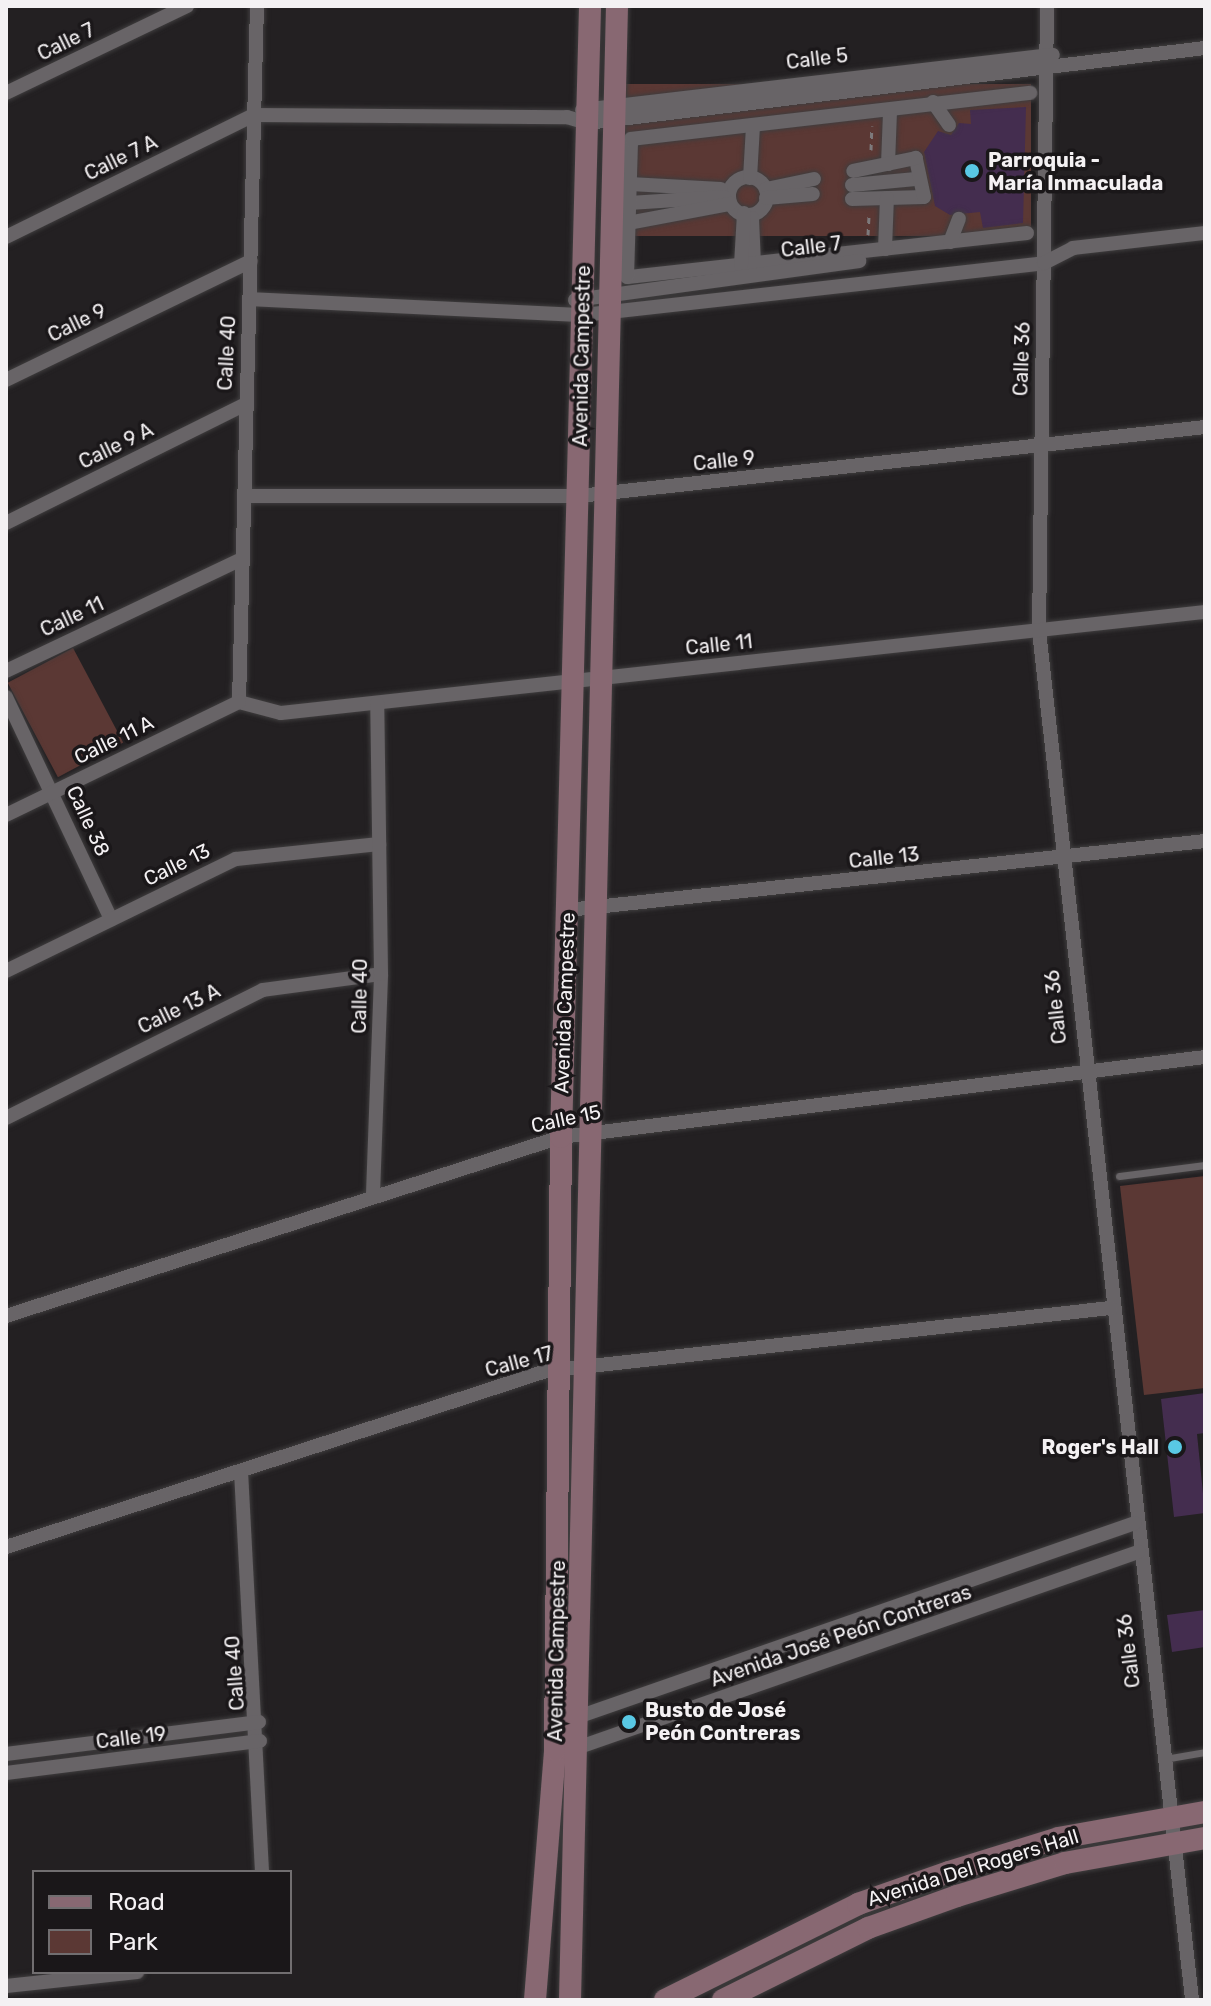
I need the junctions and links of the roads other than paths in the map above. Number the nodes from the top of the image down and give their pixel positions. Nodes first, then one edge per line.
1 (187, 6) edge
2 (257, 6) edge
3 (590, 6) edge
4 (617, 6) edge
5 (1047, 6) edge
6 (1205, 48) edge
7 (1044, 52) junction
8 (1073, 60) junction
9 (1045, 71) junction
10 (6, 93) edge
11 (1030, 93) dead end
12 (933, 102) junction
13 (620, 112) junction
14 (890, 112) junction
15 (254, 115) junction
16 (580, 116) junction
17 (949, 125) dead end
18 (747, 127) junction
19 (888, 164) junction
20 (747, 178) junction
21 (918, 178) junction
22 (852, 185) junction
23 (766, 196) junction
24 (729, 197) junction
25 (887, 198) junction
26 (629, 203) junction
27 (748, 213) junction
28 (959, 219) dead end
29 (1027, 233) dead end
30 (1205, 233) edge
31 (6, 237) edge
32 (1045, 239) junction
33 (950, 242) junction
34 (1073, 248) junction
35 (885, 249) junction
36 (251, 261) junction
37 (1044, 263) junction
38 (747, 264) junction
39 (250, 299) junction
40 (612, 302) junction
41 (584, 305) junction
42 (6, 380) edge
43 (244, 405) junction
44 (1205, 427) edge
45 (1039, 448) junction
46 (607, 494) junction
47 (245, 496) junction
48 (579, 496) junction
49 (6, 523) edge
50 (242, 559) junction
51 (1205, 612) edge
52 (1039, 631) junction
53 (6, 671) edge
54 (598, 678) junction
55 (571, 682) junction
56 (6, 697) edge
57 (239, 702) junction
58 (377, 703) junction
59 (53, 792) junction
60 (6, 815) edge
61 (1205, 841) edge
62 (379, 844) junction
63 (1061, 858) junction
64 (568, 910) junction
65 (594, 911) junction
66 (111, 919) junction
67 (6, 971) edge
68 (381, 974) junction
69 (1205, 1057) edge
70 (1083, 1072) junction
71 (6, 1118) edge
72 (590, 1132) junction
73 (561, 1137) junction
74 (1205, 1165) edge
75 (1119, 1176) dead end
76 (373, 1194) junction
77 (1110, 1308) junction
78 (6, 1316) edge
79 (573, 1369) junction
80 (241, 1471) junction
81 (1135, 1523) junction
82 (6, 1547) edge
83 (1138, 1552) junction
84 (856, 1623) junction
85 (864, 1650) junction
86 (565, 1720) junction
87 (259, 1722) junction
88 (260, 1741) junction
89 (564, 1750) junction
90 (1205, 1752) edge
91 (6, 1754) edge
92 (1162, 1759) junction
93 (6, 1773) edge
94 (1205, 1812) edge
95 (1167, 1817) junction
96 (1205, 1838) edge
97 (1171, 1842) junction
98 (262, 1870) edge
99 (118, 1974) edge
100 (6, 1986) edge
101 (535, 2000) edge
102 (570, 2000) edge
103 (665, 2000) edge
104 (723, 2000) edge
105 (1192, 2000) edge

1 - 10 street, Calle 7
2 - 15 street, Calle 40
3 - 16 street, Avenida Campestre
4 - 13 street, Avenida Campestre
5 - 7 street, Calle 36
6 - 8 street, Calle 5
7 - 8 street, Calle 5
7 - 9 street, Calle 36
7 - 13 street, Calle 5
8 - 9 street, Calle 5
9 - 13 street, Calle 5
9 - 32 street, Calle 36
11 - 12 street
12 - 14 street
12 - 17 street
13 - 16 street, Calle 5
13 - 40 street, Avenida Campestre
14 - 18 street
14 - 19 street
15 - 16 street, Calle 5
15 - 31 street, Calle 7 A
15 - 36 street, Calle 40
16 - 41 street, Avenida Campestre
18 - 20 street
18 - 26 street
19 - 21 street
19 - 22 street
20 - 23 street
20 - 24 street
21 - 22 street
21 - 25 street
22 - 25 street
23 - 23 street
23 - 27 street
24 - 26 street
24 - 26 street
24 - 27 street
25 - 35 street
26 - 38 street
27 - 38 street
28 - 33 street
29 - 33 street
30 - 34 street, Calle 7
32 - 34 street, Calle 7
32 - 37 street, Calle 36
32 - 40 street, Calle 7
33 - 35 street
34 - 37 street, Calle 7
35 - 38 street
36 - 39 street, Calle 40
36 - 42 street, Calle 9
37 - 40 street, Calle 7
37 - 45 street, Calle 36
39 - 41 street, Calle 7
39 - 43 street, Calle 40
40 - 41 street, Calle 7
40 - 41 street, Calle 7
40 - 46 street, Avenida Campestre
41 - 48 street, Avenida Campestre
43 - 47 street, Calle 40
43 - 49 street, Calle 9 A
44 - 45 street, Calle 9
45 - 46 street, Calle 9
45 - 52 street, Calle 36
46 - 48 street, Calle 9
46 - 54 street, Avenida Campestre
47 - 48 street, Calle 9
47 - 50 street, Calle 40
48 - 55 street, Avenida Campestre
50 - 53 street, Calle 11
50 - 57 street, Calle 40
51 - 52 street, Calle 11
52 - 54 street, Calle 11
52 - 63 street, Calle 36
54 - 55 street, Calle 11
54 - 65 street, Avenida Campestre
55 - 58 street, Calle 11
55 - 64 street, Avenida Campestre
56 - 59 street, Calle 38
57 - 58 street, Calle 11
57 - 59 street, Calle 11 A
58 - 62 street, Calle 40
59 - 60 street, Calle 11 A
59 - 66 street, Calle 38
61 - 63 street, Calle 13
62 - 66 street, Calle 13
62 - 68 street, Calle 40
63 - 65 street, Calle 13
63 - 70 street, Calle 36
64 - 65 street, Calle 13
64 - 73 street, Avenida Campestre
65 - 72 street, Avenida Campestre
66 - 67 street, Calle 13
68 - 71 street, Calle 13 A
68 - 76 street, Calle 40
69 - 70 street, Calle 15
70 - 72 street, Calle 15
70 - 77 street, Calle 36
72 - 73 street, Calle 15
72 - 79 street, Avenida Campestre
73 - 76 street, Calle 15
73 - 79 street, Avenida Campestre
74 - 75 lane
76 - 78 street, Calle 15
77 - 79 street, Calle 17
77 - 81 street, Calle 36
79 - 80 street, Calle 17
79 - 86 street, Avenida Campestre
80 - 82 street, Calle 17
80 - 87 street, Calle 40
81 - 83 street, Calle 36
81 - 84 street, Avenida José Peón Contreras
83 - 85 street, Avenida José Peón Contreras
83 - 92 street, Calle 36
84 - 85 street
84 - 86 street, Avenida José Peón Contreras
85 - 89 street, Avenida José Peón Contreras
86 - 89 street, Avenida Campestre
87 - 88 street, Calle 40
87 - 91 street, Calle 19
88 - 93 street, Calle 19
88 - 98 street, Calle 40
89 - 101 street, Avenida Campestre
89 - 102 street, Avenida Campestre
90 - 92 lane
92 - 95 street, Calle 36
94 - 95 street, Avenida Del Rogers Hall
95 - 97 street, Calle 36
95 - 103 street, Avenida Del Rogers Hall
96 - 97 street, Avenida Del Rogers Hall
97 - 104 street, Avenida Del Rogers Hall
97 - 105 street, Calle 36
99 - 100 street

